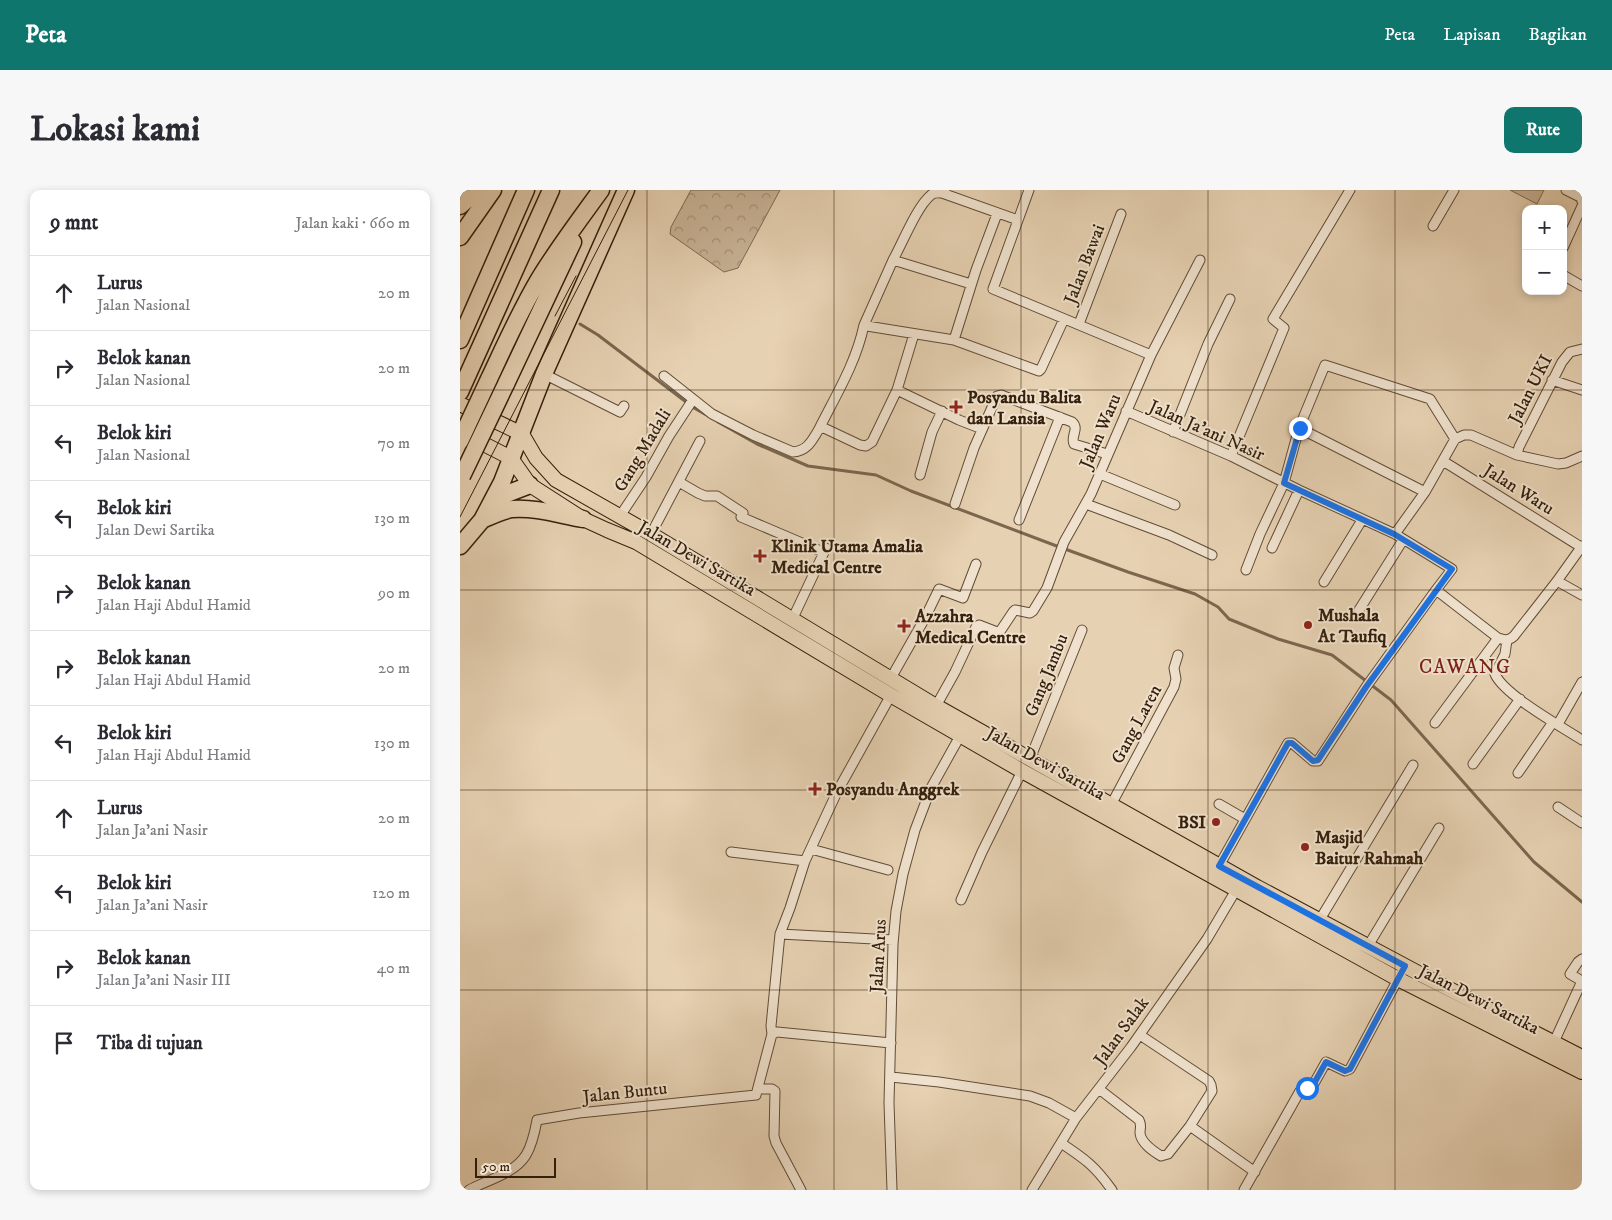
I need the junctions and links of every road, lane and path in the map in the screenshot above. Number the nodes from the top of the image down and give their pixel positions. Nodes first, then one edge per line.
1 (478, 190) edge
2 (493, 190) edge
3 (526, 190) edge
4 (551, 190) edge
5 (626, 190) edge
6 (1030, 190) edge
7 (1350, 190) edge
8 (1454, 190) edge
9 (1566, 190) edge
10 (943, 192) edge
11 (597, 196) edge
12 (1582, 200) edge
13 (460, 206) edge
14 (997, 214) junction
15 (1121, 214) dead end
16 (1018, 220) junction
17 (1433, 226) dead end
18 (460, 237) edge
19 (1567, 238) edge
20 (893, 260) junction
21 (1200, 260) dead end
22 (1567, 278) edge
23 (971, 284) junction
24 (1582, 286) edge
25 (1230, 299) dead end
26 (1064, 319) junction
27 (1079, 324) junction
28 (864, 325) junction
29 (914, 334) junction
30 (460, 340) edge
31 (954, 340) junction
32 (1582, 349) edge
33 (1151, 355) junction
34 (544, 374) junction
35 (664, 376) dead end
36 (1552, 380) junction
37 (897, 390) junction
38 (1582, 390) edge
39 (460, 392) edge
40 (690, 403) dead end
41 (460, 404) edge
42 (624, 406) dead end
43 (942, 411) junction
44 (1126, 411) junction
45 (1060, 417) junction
46 (1300, 428) junction
47 (819, 429) junction
48 (982, 429) junction
49 (1174, 432) junction
50 (460, 433) edge
51 (522, 434) junction
52 (1455, 439) junction
53 (700, 441) dead end
54 (460, 442) edge
55 (1107, 454) junction
56 (1517, 455) junction
57 (1231, 456) junction
58 (1582, 456) edge
59 (511, 458) junction
60 (1443, 462) junction
61 (1100, 474) junction
62 (920, 475) dead end
63 (461, 478) edge
64 (679, 482) junction
65 (1284, 483) junction
66 (530, 484) junction
67 (1299, 490) junction
68 (1424, 492) junction
69 (494, 499) junction
70 (955, 504) dead end
71 (1086, 504) junction
72 (1176, 505) dead end
73 (620, 516) junction
74 (583, 519) junction
75 (482, 520) junction
76 (1019, 520) dead end
77 (1362, 520) junction
78 (651, 534) junction
79 (1394, 534) junction
80 (1403, 540) junction
81 (460, 546) edge
82 (1582, 546) edge
83 (1272, 548) dead end
84 (1212, 554) dead end
85 (976, 564) dead end
86 (1246, 570) dead end
87 (1558, 581) junction
88 (1324, 582) dead end
89 (1436, 590) junction
90 (1582, 595) edge
91 (1359, 610) dead end
92 (792, 620) junction
93 (1082, 630) dead end
94 (1503, 639) junction
95 (1178, 655) dead end
96 (891, 678) junction
97 (1582, 682) edge
98 (891, 695) junction
99 (1520, 699) junction
100 (936, 706) junction
101 (1435, 723) dead end
102 (1556, 723) junction
103 (960, 736) junction
104 (1582, 740) edge
105 (1030, 759) junction
106 (1474, 764) dead end
107 (1414, 765) dead end
108 (1022, 772) junction
109 (1518, 774) dead end
110 (1219, 804) dead end
111 (1111, 806) junction
112 (1558, 807) dead end
113 (1245, 819) junction
114 (1582, 823) edge
115 (1439, 828) dead end
116 (811, 849) junction
117 (731, 852) dead end
118 (805, 861) junction
119 (1219, 866) junction
120 (888, 870) dead end
121 (1236, 890) junction
122 (961, 900) dead end
123 (1319, 920) junction
124 (780, 934) junction
125 (893, 940) junction
126 (1368, 946) junction
127 (1582, 959) edge
128 (1405, 966) junction
129 (1398, 979) junction
130 (1582, 981) edge
131 (772, 1034) junction
132 (1140, 1035) junction
133 (1554, 1042) junction
134 (891, 1043) junction
135 (1582, 1057) edge
136 (1582, 1072) edge
137 (891, 1077) junction
138 (759, 1089) junction
139 (1099, 1089) junction
140 (1076, 1118) junction
141 (1190, 1126) junction
142 (1061, 1143) junction
143 (1255, 1172) junction
144 (468, 1190) edge
145 (801, 1190) edge
146 (892, 1190) edge
147 (1032, 1190) edge
148 (1112, 1190) edge
149 (1244, 1190) edge

1 - 13 highway
2 - 18 highway
3 - 30 highway
4 - 39 highway
5 - 34 highway
6 - 16 street
7 - 57 street
8 - 17 street
9 - 12 street
10 - 14 street
10 - 20 street
11 - 54 highway, bridge
11 - 63 highway, bridge
12 - 19 street
14 - 16 street
14 - 23 street
15 - 27 street, Jalan Bawai
16 - 26 street
20 - 23 street
20 - 28 street
21 - 33 street, Jalan Waru
22 - 24 street
23 - 31 street
25 - 49 street
26 - 27 street
26 - 31 street
27 - 33 street
28 - 29 street
28 - 47 street
29 - 31 street
29 - 37 street
32 - 36 street, Jalan UKI
33 - 44 street, Jalan Waru
34 - 42 street
34 - 51 highway
35 - 47 street
36 - 38 street
36 - 56 street, Jalan UKI
37 - 43 street
37 - 47 street
40 - 73 street, Gang Madali
41 - 51 main road
43 - 48 street
43 - 62 street
44 - 49 street, Jalan Ja'ani Nasir
44 - 55 street, Jalan Waru
45 - 48 street
45 - 55 street
45 - 76 street
46 - 52 street
46 - 65 street
46 - 68 street
48 - 70 street
49 - 57 street, Jalan Ja'ani Nasir
50 - 59 main road
51 - 59 highway
51 - 73 main road, Jalan Dewi Sartika
52 - 56 street
52 - 60 street
53 - 64 street
55 - 61 street, Jalan Waru
56 - 58 street
57 - 65 street, Jalan Ja'ani Nasir
59 - 66 main road, Jalan Dewi Sartika
59 - 69 highway
60 - 68 street
60 - 82 street, Jalan Waru
61 - 71 street, Jalan Waru
61 - 72 street
64 - 78 street
64 - 92 street
65 - 67 street, Jalan Ja'ani Nasir
65 - 86 street
66 - 69 highway
66 - 74 main road, Jalan Dewi Sartika
67 - 77 street, Jalan Ja'ani Nasir
67 - 83 street
68 - 79 street
69 - 75 highway
71 - 84 street
71 - 100 street, Jalan Waru
73 - 78 main road, Jalan Dewi Sartika
74 - 75 highway
74 - 98 main road, Jalan Dewi Sartika
75 - 81 highway
77 - 79 street, Jalan Ja'ani Nasir
77 - 88 street
78 - 92 main road, Jalan Dewi Sartika
79 - 80 street, Jalan Ja'ani Nasir
80 - 89 street, Jalan Ja'ani Nasir
80 - 91 street
82 - 87 street
85 - 96 street
87 - 90 street
87 - 94 street
89 - 94 street
89 - 113 street
92 - 96 main road, Jalan Dewi Sartika
93 - 105 street, Gang Jambu
94 - 99 street
94 - 101 street
95 - 111 street, Gang Laren
96 - 100 main road, Jalan Dewi Sartika
97 - 102 street
98 - 103 main road, Jalan Dewi Sartika
98 - 116 street
99 - 102 street
99 - 106 street
100 - 105 main road, Jalan Dewi Sartika
102 - 104 street
102 - 109 street
103 - 108 main road, Jalan Dewi Sartika
103 - 125 street, Jalan Arus
105 - 111 main road, Jalan Dewi Sartika
107 - 123 street
108 - 121 main road, Jalan Dewi Sartika
108 - 122 street
110 - 113 street
111 - 119 main road, Jalan Dewi Sartika
112 - 114 street
113 - 119 street
115 - 126 street
116 - 118 street
116 - 120 street
117 - 118 street
118 - 124 street
119 - 123 main road, Jalan Dewi Sartika
121 - 129 main road, Jalan Dewi Sartika
121 - 132 street, Jalan Salak
123 - 126 main road, Jalan Dewi Sartika
124 - 125 street
124 - 131 street
125 - 134 street, Jalan Arus
126 - 128 main road, Jalan Dewi Sartika
127 - 130 street
128 - 129 street
128 - 133 main road, Jalan Dewi Sartika
129 - 136 main road, Jalan Dewi Sartika
129 - 143 street
130 - 133 street
131 - 134 street
131 - 138 street
132 - 139 street, Jalan Salak
132 - 141 street
133 - 135 main road, Jalan Dewi Sartika
134 - 137 street, Jalan Arus
137 - 140 street
137 - 146 street, Jalan Arus
138 - 144 street, Jalan Buntu
138 - 145 street
139 - 140 street, Jalan Salak
139 - 141 street
140 - 142 street, Jalan Salak
141 - 143 street
142 - 147 street, Jalan Salak
142 - 148 street
143 - 149 street

